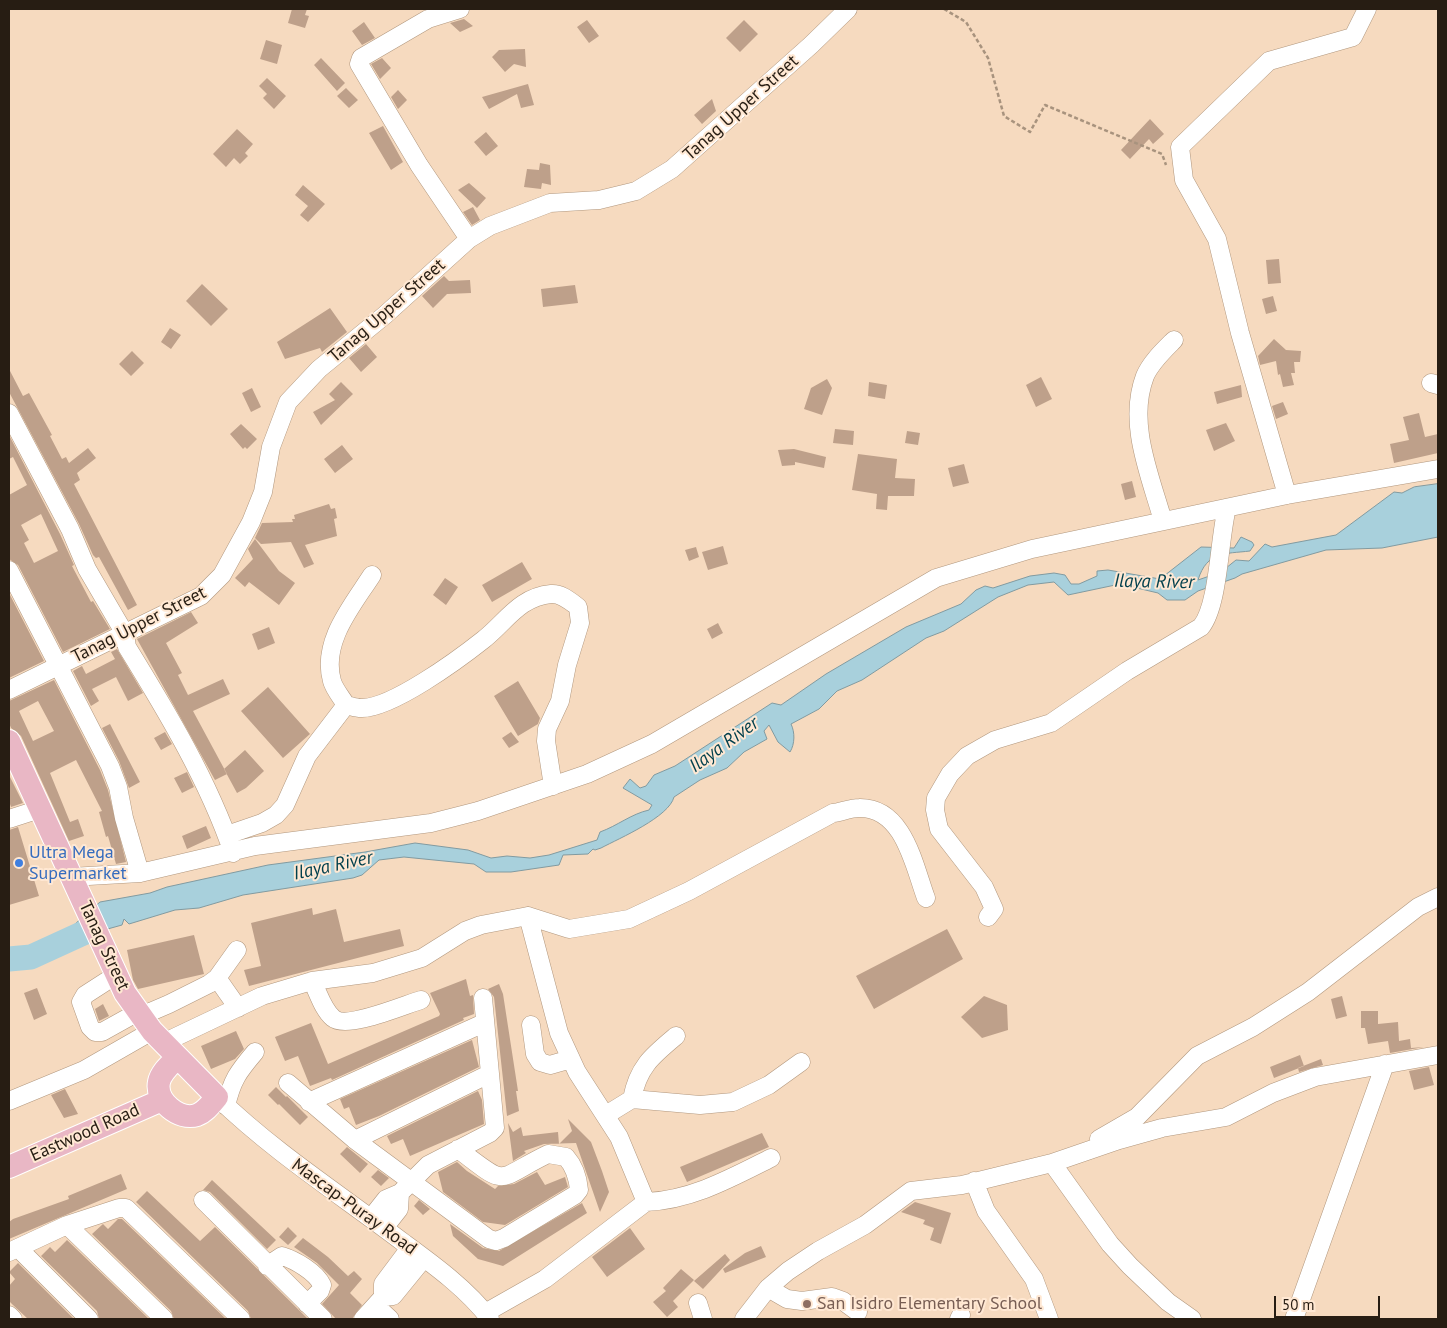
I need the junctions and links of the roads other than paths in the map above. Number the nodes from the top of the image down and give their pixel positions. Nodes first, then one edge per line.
1 (460, 9) edge
2 (848, 9) edge
3 (1368, 9) edge
4 (469, 239) junction
5 (1174, 340) dead end
6 (9, 413) edge
7 (1438, 469) edge
8 (1287, 495) junction
9 (1227, 508) junction
10 (1163, 521) junction
11 (9, 570) edge
12 (372, 575) dead end
13 (125, 634) junction
14 (58, 666) junction
15 (9, 690) edge
16 (346, 705) junction
17 (9, 741) edge
18 (553, 786) junction
19 (40, 809) junction
20 (9, 819) edge
21 (227, 835) junction
22 (232, 853) junction
23 (140, 873) junction
24 (75, 885) junction
25 (1438, 896) edge
26 (926, 898) dead end
27 (528, 916) junction
28 (988, 917) dead end
29 (237, 950) dead end
30 (112, 966) junction
31 (217, 978) junction
32 (312, 981) junction
33 (483, 998) dead end
34 (422, 1000) dead end
35 (238, 1008) junction
36 (138, 1012) junction
37 (484, 1023) junction
38 (531, 1025) dead end
39 (676, 1036) dead end
40 (164, 1044) junction
41 (255, 1052) dead end
42 (1438, 1055) edge
43 (571, 1059) junction
44 (801, 1062) dead end
45 (1385, 1064) junction
46 (489, 1074) junction
47 (288, 1083) dead end
48 (632, 1099) junction
49 (162, 1100) junction
50 (9, 1101) edge
51 (222, 1102) junction
52 (309, 1102) junction
53 (606, 1115) junction
54 (355, 1140) junction
55 (458, 1149) junction
56 (1071, 1156) junction
57 (771, 1158) dead end
58 (1052, 1163) junction
59 (9, 1167) edge
60 (974, 1181) junction
61 (405, 1187) junction
62 (203, 1200) dead end
63 (646, 1202) junction
64 (378, 1223) junction
65 (67, 1225) junction
66 (13, 1250) edge
67 (417, 1253) junction
68 (267, 1266) junction
69 (768, 1288) junction
70 (380, 1302) junction
71 (307, 1304) junction
72 (858, 1312) dead end
73 (9, 1315) edge
74 (487, 1316) edge
75 (13, 1319) edge
76 (89, 1319) edge
77 (164, 1319) edge
78 (241, 1319) edge
79 (323, 1319) edge
80 (363, 1319) edge
81 (390, 1319) edge
82 (744, 1319) edge
83 (1048, 1319) edge
84 (1192, 1319) edge
85 (1294, 1319) edge

1 - 4 street
2 - 4 street, Tanag Upper Street
3 - 8 street
4 - 13 street, Tanag Upper Street
5 - 10 street
6 - 13 street
7 - 8 street
8 - 9 street
9 - 10 street
9 - 28 street
10 - 18 street
11 - 14 street
12 - 16 street
13 - 14 street, Tanag Upper Street
13 - 21 street
14 - 15 street, Tanag Upper Street
14 - 23 street
16 - 18 street
16 - 21 street
17 - 19 main road, Tanag Street
18 - 22 street
19 - 20 street
19 - 24 main road, Tanag Street
21 - 22 street
22 - 23 street
23 - 24 street
24 - 30 main road, Tanag Street
25 - 56 street
26 - 27 street
27 - 32 street
27 - 43 street
29 - 31 street
30 - 36 main road, Tanag Street
30 - 36 street
31 - 35 street
31 - 36 street
32 - 34 street
32 - 35 street
33 - 37 street
35 - 40 street
36 - 40 main road, Tanag Street
37 - 46 street
37 - 52 street
38 - 43 street
39 - 48 street
40 - 49 main road, Eastwood Road
40 - 50 street
40 - 51 main road, Tanag Street
41 - 51 street
42 - 45 street
43 - 53 street
44 - 48 street
45 - 56 street
45 - 85 street
46 - 54 street
46 - 55 street
47 - 52 street
48 - 53 street
49 - 51 main road, Eastwood Road
49 - 59 main road, Eastwood Road
51 - 64 street, Mascap-Puray Road
52 - 54 street
53 - 63 street
54 - 61 street
55 - 61 street
55 - 61 street
56 - 58 street
57 - 63 street
58 - 60 street
58 - 84 street
60 - 69 street
60 - 83 street
61 - 64 street
62 - 68 street
63 - 74 street
64 - 67 street, Mascap-Puray Road
65 - 66 street
65 - 77 street
65 - 78 street
66 - 76 street
67 - 70 street
67 - 74 street, Mascap-Puray Road
68 - 71 street
68 - 71 street
69 - 72 street
69 - 82 street
70 - 80 street
70 - 81 street
71 - 79 street
73 - 75 street

